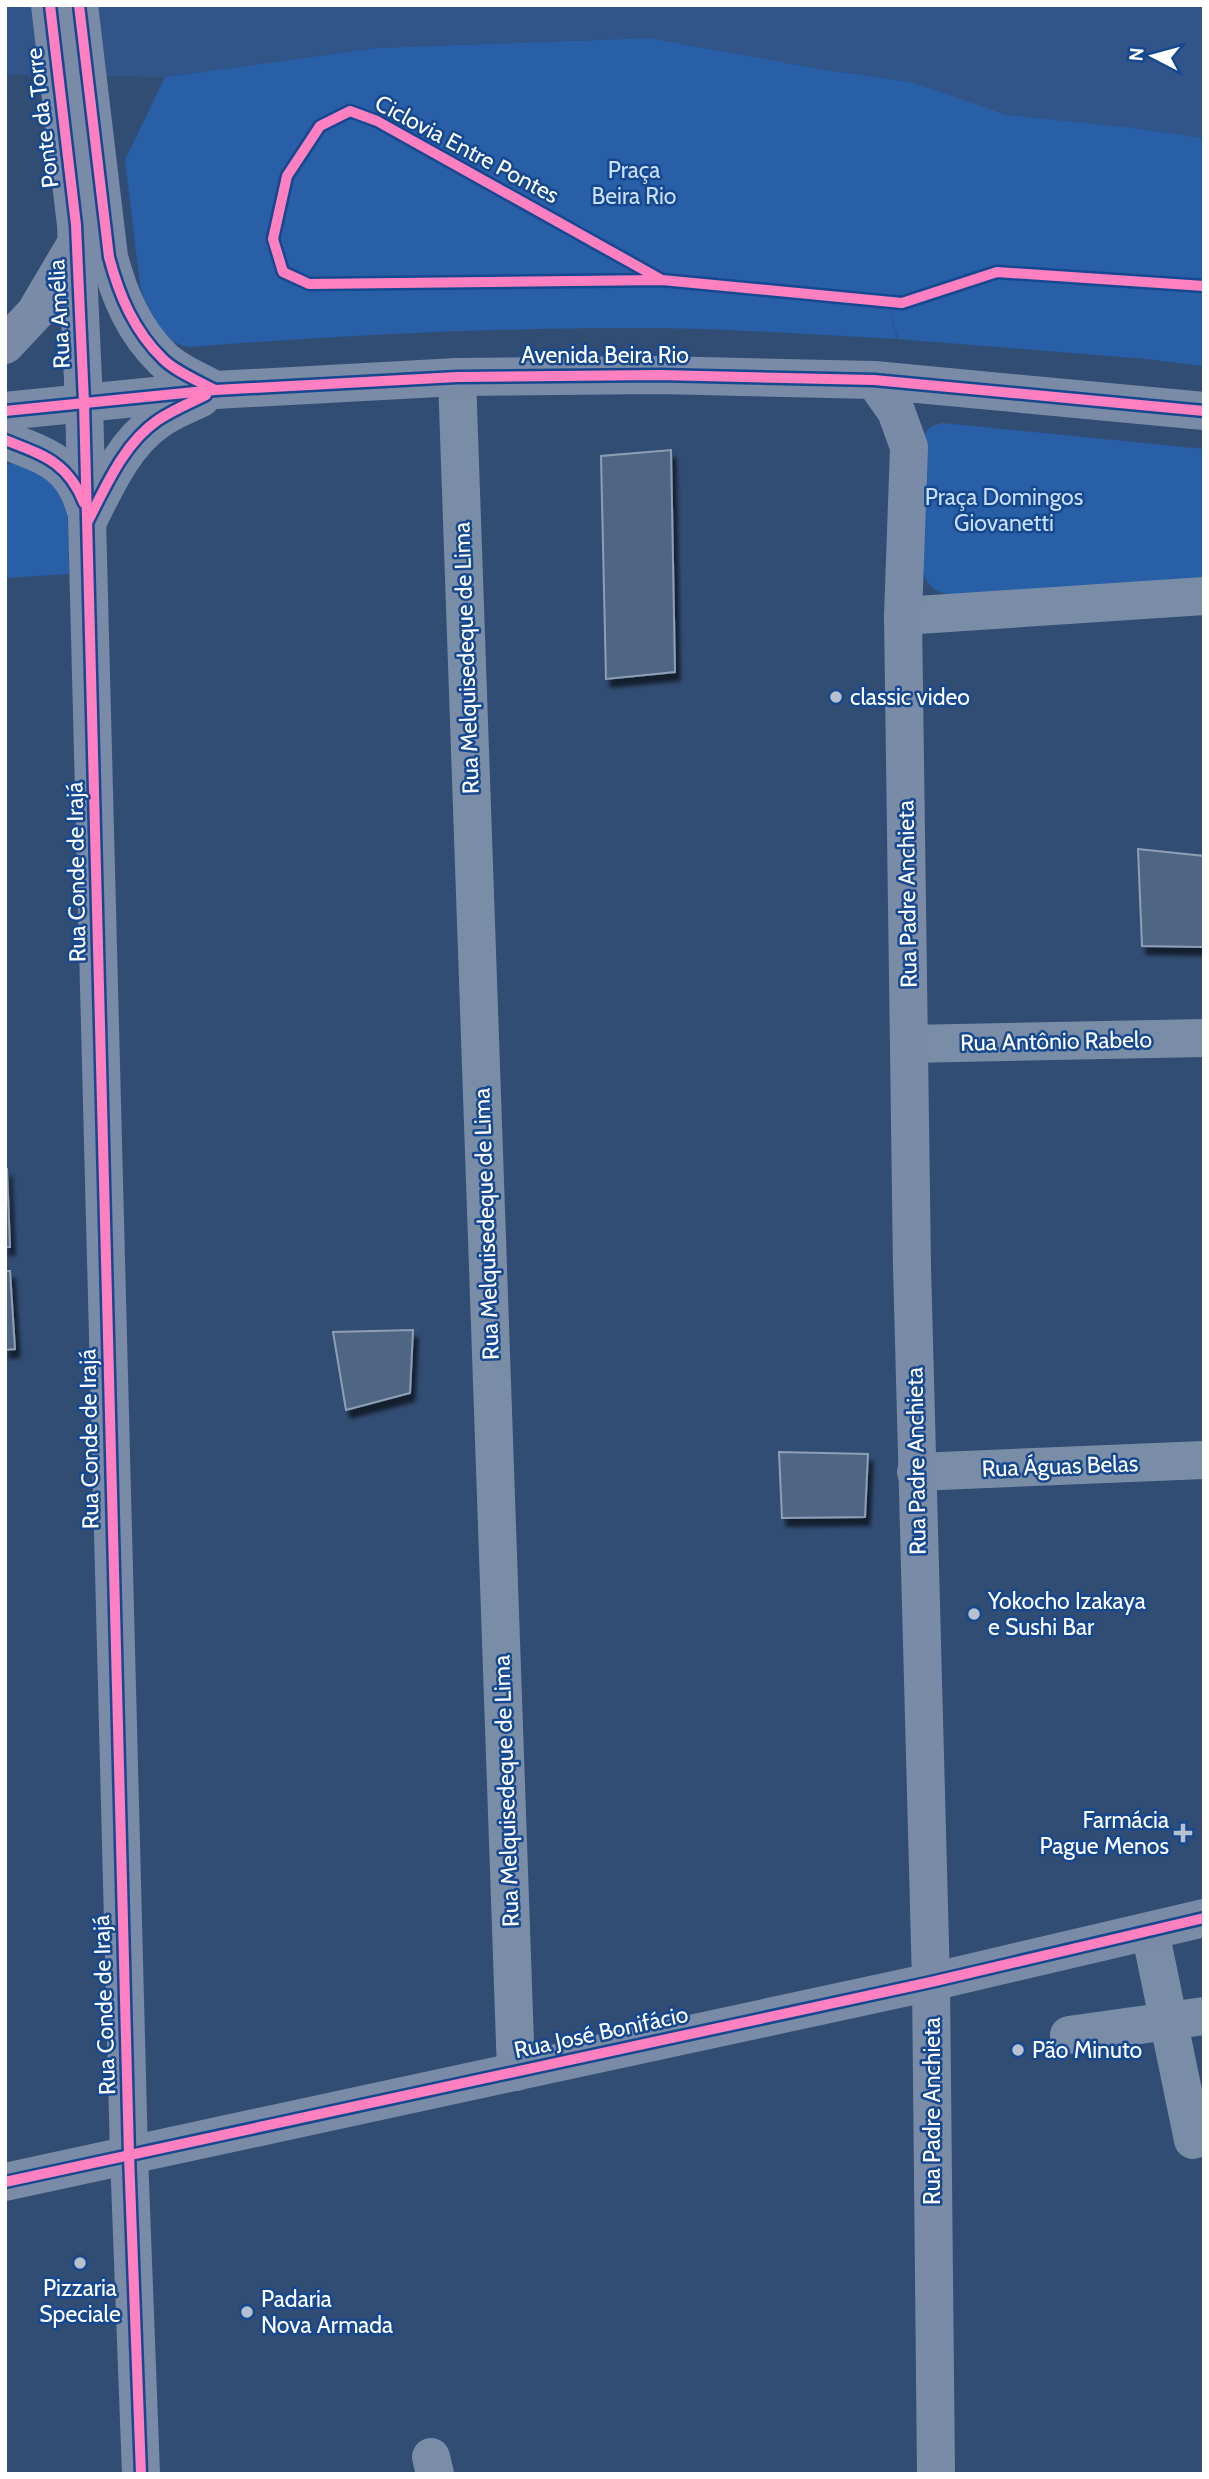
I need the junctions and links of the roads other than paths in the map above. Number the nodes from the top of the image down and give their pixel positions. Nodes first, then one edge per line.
1 (50, 5) edge
2 (79, 5) edge
3 (86, 231) junction
4 (5, 345) edge
5 (457, 377) junction
6 (874, 380) junction
7 (964, 388) junction
8 (215, 390) junction
9 (84, 402) junction
10 (5, 411) edge
11 (1204, 411) edge
12 (5, 440) edge
13 (909, 447) junction
14 (87, 524) junction
15 (1204, 596) edge
16 (903, 616) junction
17 (1204, 1038) edge
18 (909, 1045) junction
19 (1204, 1460) edge
20 (916, 1472) junction
21 (1204, 1918) edge
22 (1150, 1931) junction
23 (931, 1982) junction
24 (1186, 2018) edge
25 (1069, 2035) dead end
26 (516, 2072) junction
27 (1193, 2140) dead end
28 (129, 2155) junction
29 (5, 2182) edge
30 (142, 2474) edge
31 (936, 2474) edge

1 - 3 main road, Ponte da Torre
2 - 3 main road
3 - 4 main road
3 - 8 main road
3 - 9 main road, Rua Amélia
5 - 6 main road, Avenida Beira Rio
5 - 8 main road, Avenida Beira Rio
5 - 26 street, Rua Melquisedeque de Lima
6 - 7 main road, Avenida Beira Rio
6 - 13 main road, Rua Padre Anchieta
7 - 11 main road, Avenida Beira Rio
7 - 13 main road, Rua Padre Anchieta
8 - 9 main road, Avenida Beira Rio
8 - 14 main road
9 - 10 main road, Avenida Beira Rio
9 - 14 main road, Rua Conde de Irajá
12 - 14 main road
13 - 16 main road, Rua Padre Anchieta
14 - 28 main road, Rua Conde de Irajá
15 - 16 street
16 - 18 main road, Rua Padre Anchieta
17 - 18 street, Rua Antônio Rabelo
18 - 20 main road, Rua Padre Anchieta
19 - 20 street, Rua Águas Belas
20 - 23 main road, Rua Padre Anchieta
21 - 22 main road, Rua José Bonifácio
22 - 23 main road, Rua José Bonifácio
22 - 24 street
23 - 26 main road, Rua José Bonifácio
23 - 31 main road, Rua Padre Anchieta
24 - 25 street
24 - 27 street
26 - 28 main road, Rua José Bonifácio
28 - 29 main road, Rua José Bonifácio
28 - 30 main road, Rua Conde de Irajá

